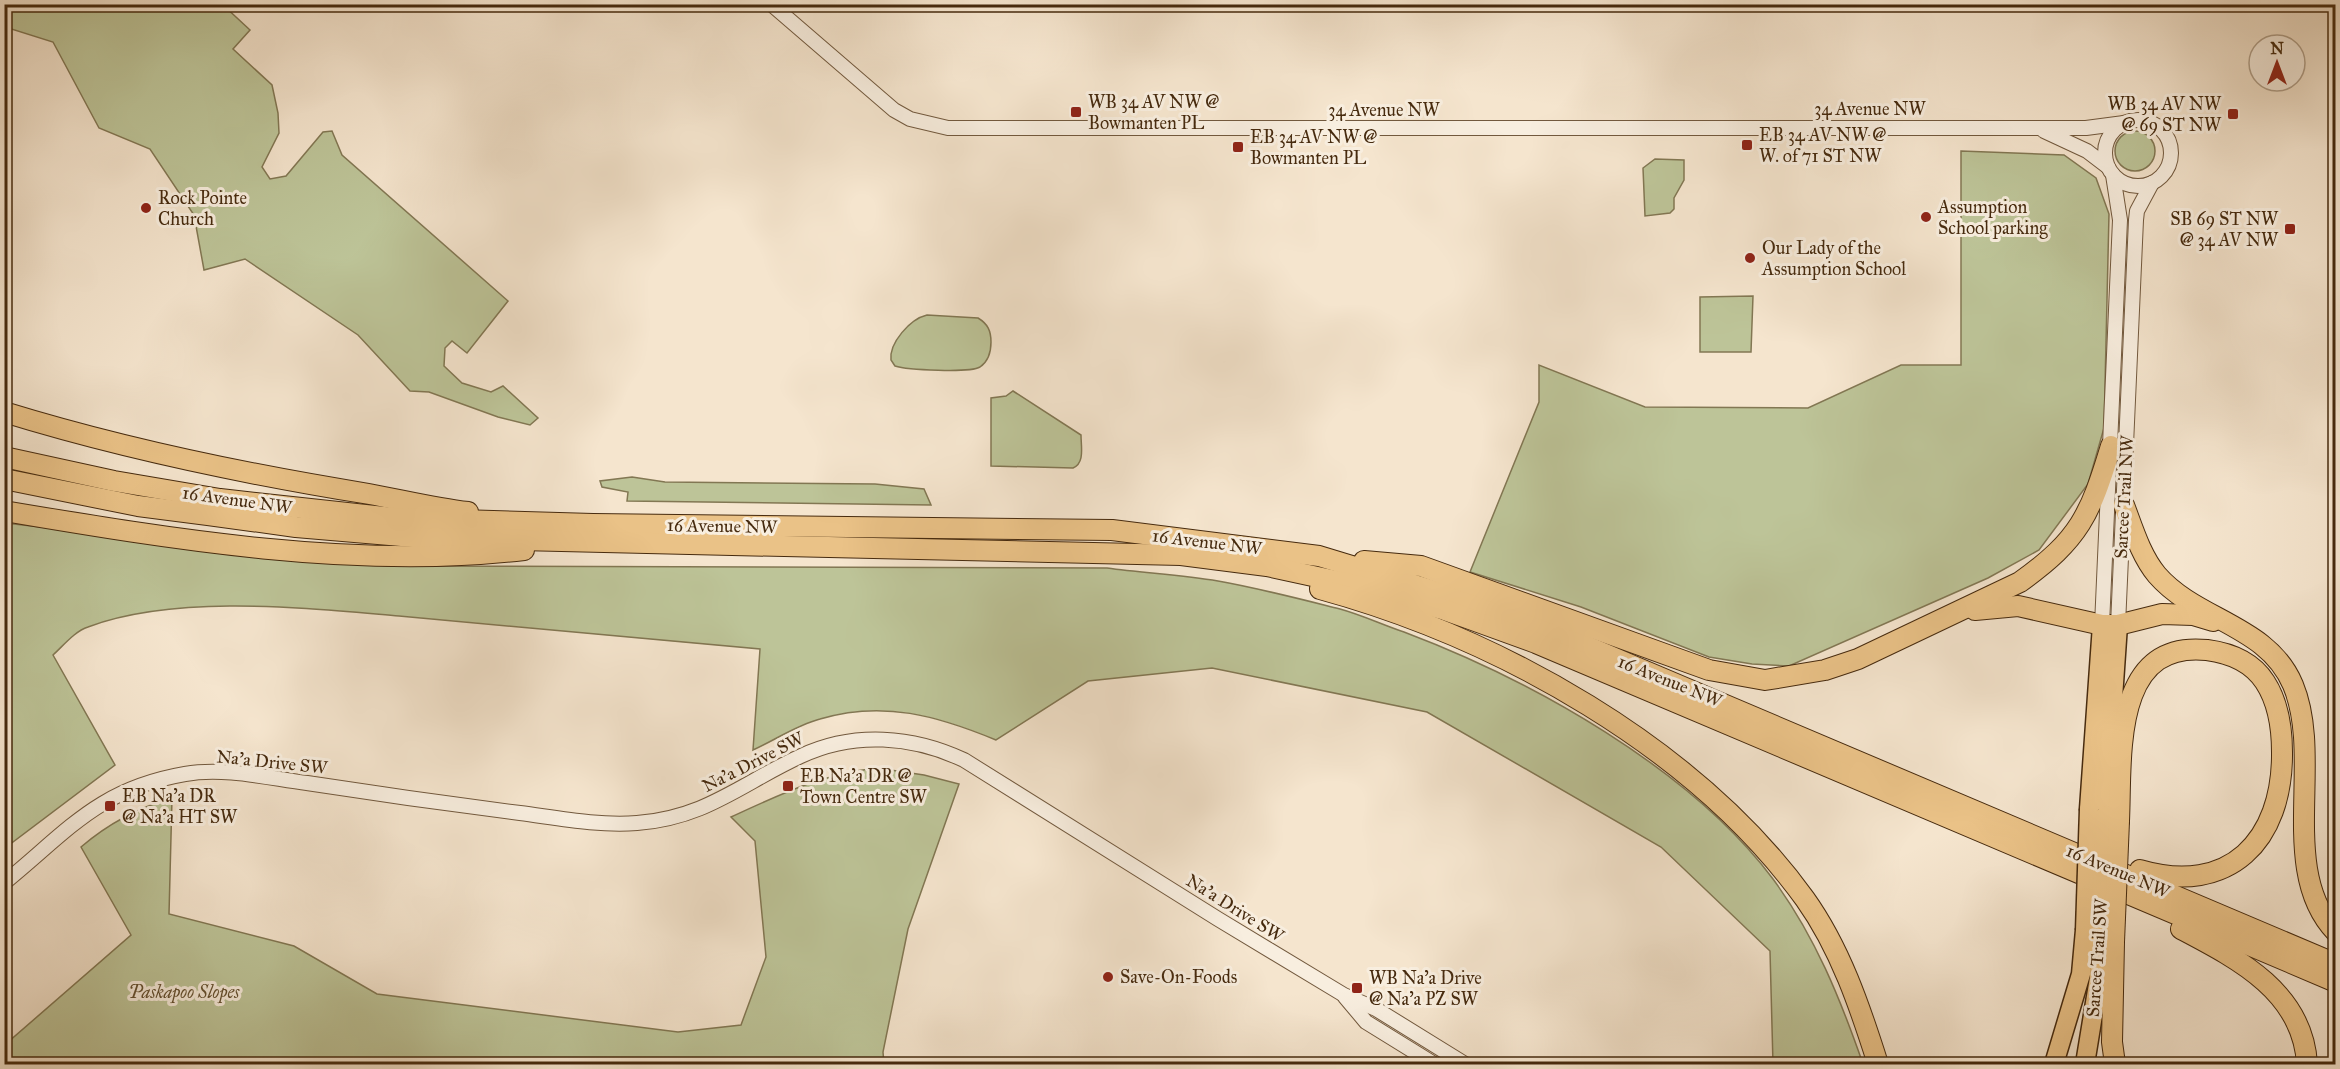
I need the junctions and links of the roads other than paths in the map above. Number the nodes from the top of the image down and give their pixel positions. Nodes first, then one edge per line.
1 (771, 4) edge
2 (2124, 123) junction
3 (2039, 129) junction
4 (2111, 171) junction
5 (2152, 183) junction
6 (4, 412) edge
7 (2111, 446) junction
8 (4, 457) edge
9 (4, 479) edge
10 (2124, 505) junction
11 (4, 511) edge
12 (591, 533) junction
13 (1054, 550) junction
14 (1319, 556) junction
15 (2110, 625) junction
16 (1905, 636) junction
17 (2255, 638) junction
18 (2104, 815) junction
19 (2070, 860) junction
20 (4, 884) edge
21 (2336, 932) edge
22 (2100, 936) junction
23 (2336, 964) edge
24 (2336, 982) edge
25 (1344, 995) junction
26 (2070, 1013) junction
27 (1434, 1065) edge
28 (1465, 1065) edge
29 (1878, 1065) edge
30 (2044, 1065) edge
31 (2054, 1065) edge
32 (2085, 1065) edge
33 (2115, 1065) edge
34 (2307, 1065) edge

1 - 3 street, 34 Avenue NW
2 - 3 street, 34 Avenue NW
2 - 4 street
2 - 5 street
3 - 4 street, 34 Avenue NW
4 - 5 street
4 - 7 street, Sarcee Trail NW
5 - 10 street, Sarcee Trail NW
6 - 12 highway
7 - 15 street, Sarcee Trail NW
7 - 16 highway
8 - 12 highway, 16 Avenue NW
9 - 12 highway, 16 Avenue NW
10 - 15 street, Sarcee Trail NW
10 - 17 highway
11 - 12 highway
12 - 13 highway, 16 Avenue NW
12 - 14 highway, 16 Avenue NW
13 - 19 highway, 16 Avenue NW
13 - 29 highway
14 - 16 highway
14 - 19 highway, 16 Avenue NW
15 - 16 highway
15 - 17 highway
15 - 18 highway, Sarcee Trail NW
17 - 21 highway
18 - 19 highway
18 - 22 highway, bridge
18 - 22 highway, Sarcee Trail SW, bridge
19 - 23 highway, 16 Avenue NW
19 - 24 highway, 16 Avenue NW
19 - 34 highway
20 - 25 street, Na'a Drive SW
22 - 26 highway, Sarcee Trail SW
22 - 32 highway, Sarcee Trail SW
22 - 33 highway
25 - 27 street, Na'a Drive SW
25 - 28 street, Na'a Drive SW
26 - 30 highway
26 - 31 highway, Sarcee Trail SW

